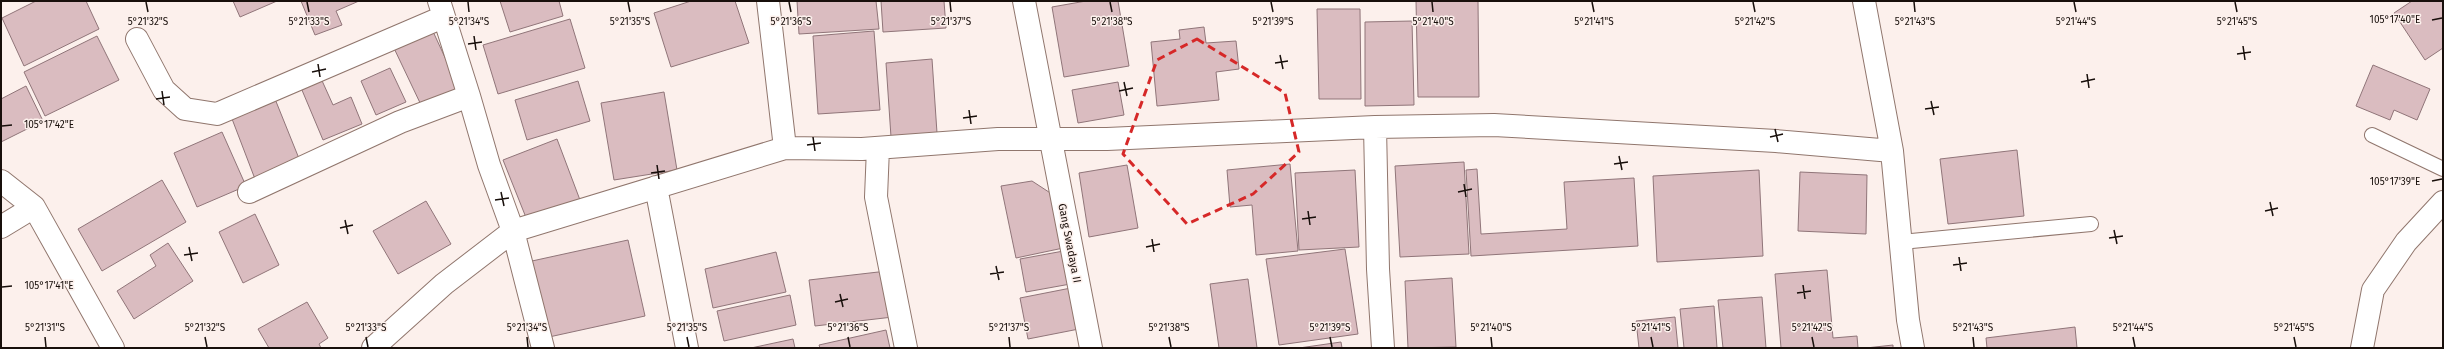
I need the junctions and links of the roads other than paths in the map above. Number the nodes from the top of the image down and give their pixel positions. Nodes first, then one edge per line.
1 (768, 1) edge
2 (1024, 1) edge
3 (1864, 1) edge
4 (441, 9) edge
5 (137, 39) dead end
6 (469, 96) junction
7 (1375, 127) junction
8 (2372, 135) dead end
9 (1049, 138) junction
10 (784, 148) junction
11 (878, 148) junction
12 (1892, 152) junction
13 (2443, 169) edge
14 (1, 181) edge
15 (656, 187) junction
16 (249, 192) dead end
17 (2443, 202) edge
18 (34, 206) junction
19 (2091, 224) dead end
20 (1, 227) edge
21 (513, 230) junction
22 (1901, 242) junction
23 (113, 348) edge
24 (373, 348) edge
25 (543, 348) edge
26 (687, 348) edge
27 (906, 348) edge
28 (1091, 348) edge
29 (1383, 348) edge
30 (1913, 348) edge
31 (2362, 348) edge

1 - 10 street
2 - 9 street, Gang Swadaya II
3 - 12 street
4 - 5 street
4 - 6 street
6 - 16 street
6 - 21 street
7 - 9 street
7 - 12 street
7 - 29 street
8 - 13 lane
9 - 11 street
9 - 28 street, Gang Swadaya II
10 - 11 street
10 - 15 street
11 - 27 street
12 - 22 street
14 - 18 street
15 - 21 street
15 - 26 street
17 - 31 street
18 - 20 street
18 - 23 street
19 - 22 lane
21 - 24 street
21 - 25 street
22 - 30 street

